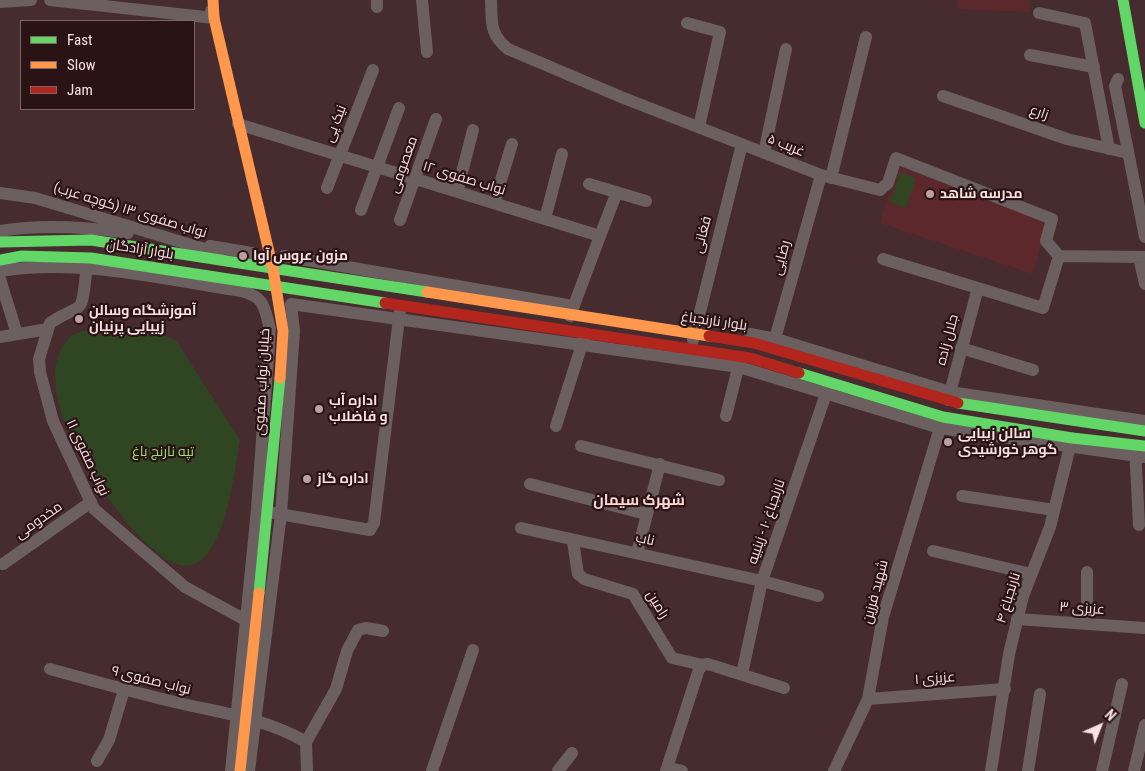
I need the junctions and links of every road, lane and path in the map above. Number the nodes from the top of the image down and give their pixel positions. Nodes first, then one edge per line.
1 (31, 0) edge
2 (50, 0) edge
3 (206, 0) edge
4 (213, 0) edge
5 (422, 0) edge
6 (491, 0) edge
7 (1122, 0) edge
8 (0, 2) edge
9 (1039, 12) dead end
10 (171, 17) edge
11 (214, 18) junction
12 (687, 23) dead end
13 (866, 37) dead end
14 (786, 49) dead end
15 (427, 52) dead end
16 (1030, 54) dead end
17 (1094, 67) junction
18 (373, 70) dead end
19 (1118, 79) dead end
20 (942, 96) dead end
21 (399, 108) dead end
22 (436, 119) dead end
23 (1145, 123) edge
24 (238, 124) junction
25 (699, 127) junction
26 (473, 130) dead end
27 (512, 144) dead end
28 (742, 144) junction
29 (1109, 148) junction
30 (764, 153) junction
31 (1128, 153) junction
32 (562, 154) dead end
33 (340, 156) junction
34 (377, 168) junction
35 (826, 176) junction
36 (415, 180) junction
37 (589, 184) dead end
38 (327, 188) dead end
39 (457, 192) junction
40 (617, 192) junction
41 (0, 193) edge
42 (646, 201) dead end
43 (494, 204) junction
44 (361, 210) dead end
45 (544, 219) junction
46 (400, 220) dead end
47 (0, 230) edge
48 (600, 236) junction
49 (1145, 237) edge
50 (170, 239) junction
51 (0, 242) edge
52 (284, 256) dead end
53 (1059, 256) junction
54 (1142, 257) edge
55 (250, 259) junction
56 (883, 259) dead end
57 (0, 260) edge
58 (273, 269) junction
59 (0, 271) edge
60 (86, 274) dead end
61 (0, 279) edge
62 (1145, 284) edge
63 (275, 286) junction
64 (978, 288) junction
65 (400, 311) junction
66 (571, 311) junction
67 (48, 329) junction
68 (695, 330) junction
69 (17, 334) junction
70 (0, 338) edge
71 (583, 339) junction
72 (774, 344) junction
73 (961, 348) junction
74 (691, 350) junction
75 (740, 362) junction
76 (1034, 370) dead end
77 (828, 387) junction
78 (949, 396) junction
79 (726, 416) dead end
80 (1145, 421) edge
81 (941, 422) junction
82 (556, 426) dead end
83 (1145, 431) edge
84 (1071, 442) junction
85 (582, 446) dead end
86 (1140, 451) edge
87 (660, 464) junction
88 (719, 480) dead end
89 (530, 484) dead end
90 (962, 496) dead end
91 (91, 502) junction
92 (1054, 510) junction
93 (268, 512) junction
94 (282, 514) junction
95 (646, 514) junction
96 (1139, 525) dead end
97 (521, 528) dead end
98 (573, 542) junction
99 (933, 551) dead end
100 (637, 553) junction
101 (4, 564) dead end
102 (1087, 572) dead end
103 (1031, 574) junction
104 (762, 581) junction
105 (818, 596) dead end
106 (1018, 619) junction
107 (250, 623) junction
108 (1087, 624) junction
109 (1145, 628) edge
110 (383, 631) dead end
111 (473, 650) dead end
112 (703, 665) junction
113 (50, 669) dead end
114 (742, 674) junction
115 (1122, 684) dead end
116 (784, 688) dead end
117 (1005, 689) junction
118 (124, 690) junction
119 (1040, 694) dead end
120 (868, 699) junction
121 (245, 719) junction
122 (1145, 725) edge
123 (306, 742) junction
124 (572, 753) dead end
125 (97, 761) dead end
126 (667, 770) edge
127 (231, 771) edge
128 (240, 771) edge
129 (249, 771) edge
130 (307, 771) edge
131 (432, 771) edge
132 (558, 771) edge
133 (682, 771) edge
134 (834, 771) edge
135 (991, 771) edge
136 (1028, 771) edge
137 (1102, 771) edge
138 (1134, 771) edge

1 - 8 street
2 - 10 street
3 - 11 street
4 - 11 main road, خیابان نواب صفوی
5 - 15 street
6 - 25 street, غریب ۵
7 - 23 main road
9 - 17 street
10 - 11 street
11 - 24 main road, خیابان نواب صفوی
12 - 25 street
13 - 35 street, رضایی
14 - 30 street
16 - 17 street
17 - 29 street
18 - 33 street, نیک پی
19 - 31 street
20 - 29 street, زارع
21 - 34 street
22 - 36 street, معصومی
24 - 33 street, نواب صفوی ۱۲
24 - 58 main road, خیابان نواب صفوی
25 - 28 street, غریب ۵
26 - 39 street
27 - 43 street
28 - 30 street, غریب ۵
28 - 68 street, فغانی
29 - 31 street, زارع
30 - 35 street, غریب ۵
31 - 49 street
32 - 45 street
33 - 34 street, نواب صفوی ۱۲
33 - 38 street, نیک پی
34 - 36 street, نواب صفوی ۱۲
34 - 44 street
35 - 53 street, غریب ۵
35 - 72 street, رضایی
36 - 39 street, نواب صفوی ۱۲
36 - 46 street, معصومی
37 - 40 street
39 - 43 street, نواب صفوی ۱۲
40 - 42 street
40 - 48 street
41 - 50 street, نواب صفوی ۱۳ (کوچه عرب)
43 - 45 street, نواب صفوی ۱۲
45 - 48 street, نواب صفوی ۱۲
47 - 50 street
48 - 66 street
50 - 55 street, نواب صفوی ۱۳ (کوچه عرب)
51 - 55 main road, بلوار آزادگان
52 - 66 street
53 - 54 street
53 - 64 street
54 - 62 street
55 - 58 main road, بلوار آزادگان
56 - 64 street
57 - 63 main road, بلوار آزادگان
58 - 63 main road, خیابان نواب صفوی
58 - 66 main road
59 - 107 street
60 - 67 street
61 - 69 street
63 - 65 main road
63 - 93 main road, خیابان نواب صفوی
64 - 73 street, جلال زاده
65 - 71 street
65 - 94 street
65 - 94 street
66 - 68 street
67 - 69 street
67 - 91 street, نواب صفوی ۱۱
68 - 72 street
68 - 74 street, فغانی
69 - 70 street
71 - 74 main road
71 - 75 street
71 - 82 street
72 - 78 street
73 - 76 street
73 - 78 street, جلال زاده
74 - 75 main road
75 - 77 street
75 - 79 street
77 - 81 street
77 - 104 street, نارنجباغ ۱۰ - زینبیه
78 - 80 street
78 - 81 street, جلال زاده
78 - 83 main road
81 - 84 street
81 - 120 street, شهید فرزین
84 - 86 street
84 - 92 street, نارنجباغ ۴
85 - 87 street
86 - 96 street
87 - 88 street
87 - 95 street
89 - 95 street
90 - 92 street
91 - 101 street, مخدومی
91 - 107 street, نواب صفوی ۱۱
92 - 103 street, نارنجباغ ۴
93 - 94 street
93 - 107 main road, خیابان نواب صفوی
94 - 121 street
95 - 100 street
97 - 98 street, ناب
98 - 100 street, ناب
98 - 112 street, رامین
99 - 103 street
100 - 104 street, ناب
102 - 108 street
103 - 106 street, نارنجباغ ۴
104 - 105 street, ناب
104 - 114 street, نارنجباغ ۱۰ - زینبیه
106 - 108 street, عزیزی ۳
106 - 117 street, نارنجباغ ۴
107 - 121 street
108 - 109 street, عزیزی ۳
110 - 123 street
111 - 131 street
112 - 114 street
112 - 126 street
113 - 118 street, نواب صفوی ۹
114 - 116 street
115 - 137 street
117 - 120 street, عزیزی ۱
117 - 135 street, نارنجباغ ۴
118 - 121 street, نواب صفوی ۹
118 - 125 street
119 - 136 street
120 - 134 street, شهید فرزین
121 - 123 street, نواب صفوی ۹
121 - 127 street
121 - 128 main road
121 - 129 street
122 - 138 street
123 - 130 street
124 - 132 street
126 - 133 street

